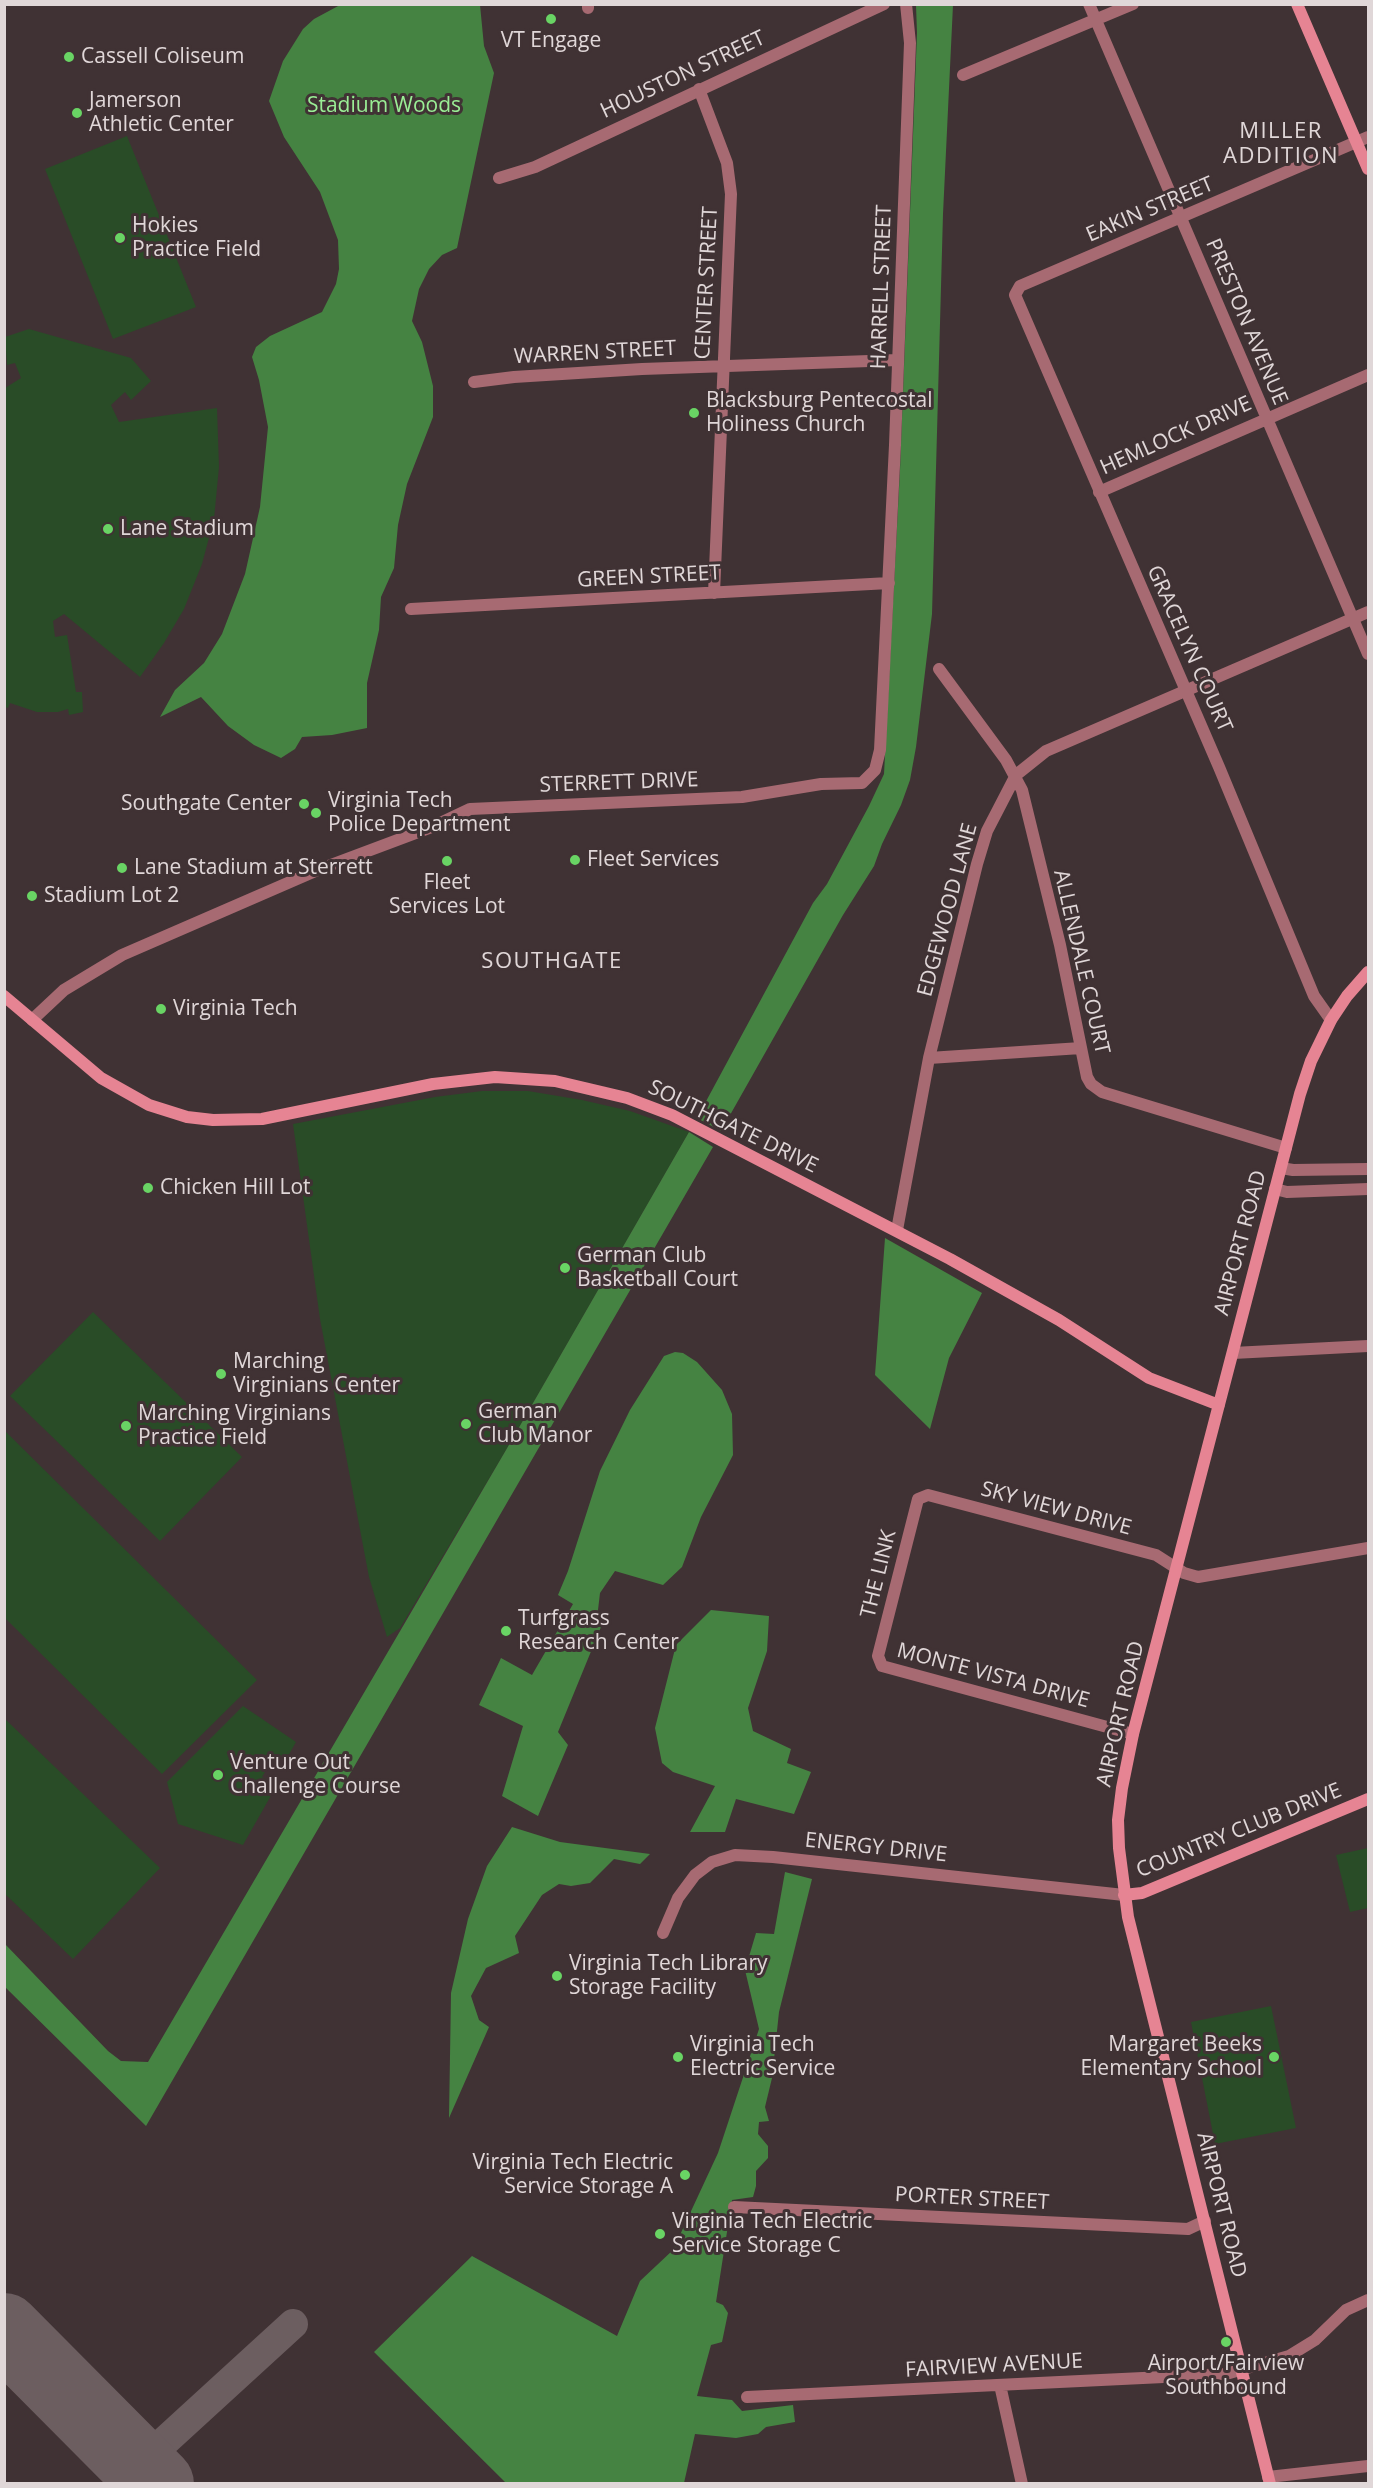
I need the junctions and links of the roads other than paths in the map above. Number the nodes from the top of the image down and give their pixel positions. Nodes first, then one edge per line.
1 (884, 4) edge
2 (906, 4) edge
3 (1089, 4) edge
4 (1133, 4) edge
5 (1297, 4) edge
6 (1096, 20) junction
7 (963, 75) dead end
8 (699, 89) junction
9 (1363, 139) edge
10 (1368, 169) edge
11 (499, 178) dead end
12 (1180, 218) junction
13 (1015, 292) joint
14 (898, 360) junction
15 (723, 365) junction
16 (1368, 375) edge
17 (474, 382) dead end
18 (1266, 418) junction
19 (1099, 492) junction
20 (889, 583) junction
21 (714, 593) junction
22 (411, 609) dead end
23 (1368, 612) edge
24 (1353, 619) junction
25 (1368, 654) edge
26 (939, 669) dead end
27 (883, 680) joint
28 (1185, 691) junction
29 (1016, 775) junction
30 (1368, 972) edge
31 (4, 996) edge
32 (32, 1020) junction
33 (1331, 1020) junction
34 (1081, 1048) junction
35 (929, 1058) junction
36 (1286, 1148) junction
37 (1281, 1168) junction
38 (1368, 1169) edge
39 (1275, 1189) junction
40 (1368, 1189) edge
41 (897, 1230) junction
42 (1368, 1346) edge
43 (1233, 1353) junction
44 (1219, 1405) junction
45 (922, 1496) joint
46 (1368, 1548) edge
47 (1177, 1568) junction
48 (879, 1663) joint
49 (1133, 1734) junction
50 (1368, 1799) edge
51 (1124, 1894) junction
52 (663, 1933) dead end
53 (734, 2207) dead end
54 (1205, 2221) junction
55 (1368, 2300) edge
56 (1242, 2370) junction
57 (1000, 2385) junction
58 (747, 2397) dead end
59 (1368, 2466) edge
60 (1269, 2480) edge
61 (1022, 2484) edge

1 - 8 street, HOUSTON STREET
2 - 14 street, HARRELL STREET
3 - 6 street, PRESTON AVENUE
4 - 6 street
5 - 9 street
6 - 7 street
6 - 12 street, PRESTON AVENUE
8 - 11 street, HOUSTON STREET
8 - 15 street, CENTER STREET
9 - 10 street
9 - 12 street, EAKIN STREET
12 - 13 street, EAKIN STREET
12 - 18 street, PRESTON AVENUE
13 - 19 street, GRACELYN COURT
14 - 15 street, WARREN STREET
14 - 20 street, HARRELL STREET
15 - 17 street, WARREN STREET
15 - 21 street, CENTER STREET
16 - 18 street, HEMLOCK DRIVE
18 - 19 street, HEMLOCK DRIVE
18 - 24 street, PRESTON AVENUE
19 - 28 street, GRACELYN COURT
20 - 21 street, GREEN STREET
20 - 27 street, HARRELL STREET
21 - 22 street, GREEN STREET
23 - 24 street, EDGEWOOD LANE
24 - 25 street, PRESTON AVENUE
24 - 28 street, EDGEWOOD LANE
26 - 29 street, ALLENDALE COURT
27 - 32 street, STERRETT DRIVE
28 - 29 street, EDGEWOOD LANE
28 - 33 street, GRACELYN COURT
29 - 34 street, ALLENDALE COURT
29 - 35 street, EDGEWOOD LANE
30 - 33 street, AIRPORT ROAD
31 - 32 street, SOUTHGATE DRIVE
32 - 41 street, SOUTHGATE DRIVE
33 - 36 street, AIRPORT ROAD
34 - 35 street
34 - 36 street, ALLENDALE COURT
35 - 41 street, EDGEWOOD LANE
36 - 37 street, AIRPORT ROAD
37 - 38 street
37 - 39 street, AIRPORT ROAD
39 - 40 street
39 - 43 street, AIRPORT ROAD
41 - 44 street, SOUTHGATE DRIVE
42 - 43 street
43 - 44 street, AIRPORT ROAD
44 - 47 street, AIRPORT ROAD
45 - 47 street, SKY VIEW DRIVE
45 - 48 street, THE LINK
46 - 47 street, SKY VIEW DRIVE
47 - 49 street, AIRPORT ROAD
48 - 49 street, MONTE VISTA DRIVE
49 - 51 street, AIRPORT ROAD
50 - 51 street, COUNTRY CLUB DRIVE
51 - 52 street, ENERGY DRIVE
51 - 54 street, AIRPORT ROAD
53 - 54 street, PORTER STREET
54 - 56 street, AIRPORT ROAD
55 - 56 street, FAIRVIEW AVENUE
56 - 57 street, FAIRVIEW AVENUE
56 - 60 street, AIRPORT ROAD
57 - 58 street, FAIRVIEW AVENUE
57 - 61 street
59 - 60 street

